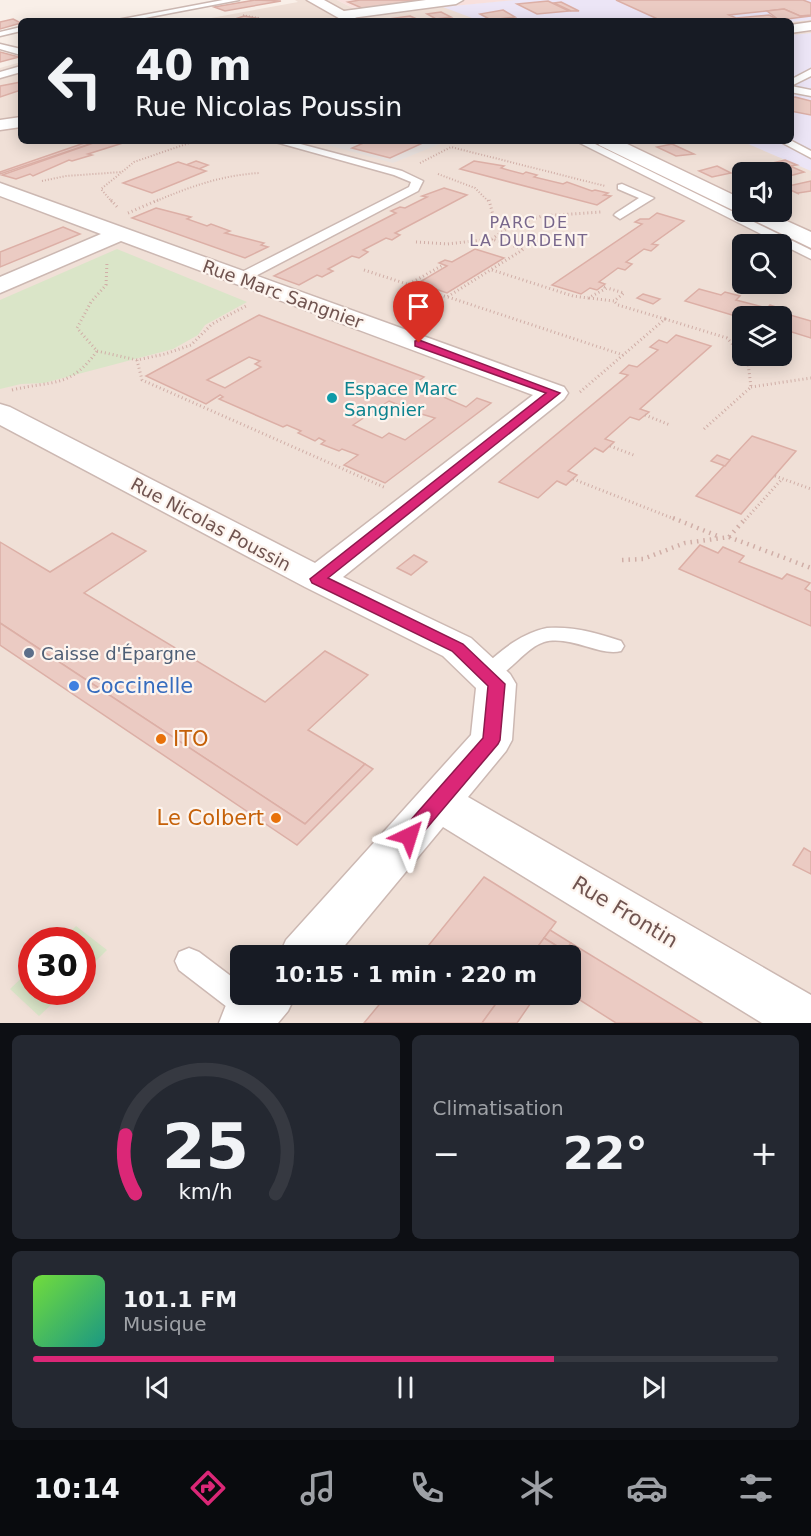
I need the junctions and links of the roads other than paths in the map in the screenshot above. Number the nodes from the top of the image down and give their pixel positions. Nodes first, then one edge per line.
1 (235, 0) edge
2 (314, 0) edge
3 (456, 0) edge
4 (133, 18) edge
5 (350, 18) edge
6 (811, 26) edge
7 (794, 28) edge
8 (18, 30) edge
9 (0, 34) edge
10 (0, 46) edge
11 (18, 51) edge
12 (18, 61) edge
13 (0, 65) edge
14 (18, 70) edge
15 (811, 72) edge
16 (0, 75) edge
17 (794, 82) edge
18 (794, 90) edge
19 (811, 93) edge
20 (18, 122) edge
21 (0, 125) edge
22 (289, 144) edge
23 (587, 144) edge
24 (612, 144) edge
25 (790, 144) edge
26 (811, 154) edge
27 (625, 188) road end
28 (3, 190) edge
29 (732, 202) edge
30 (622, 214) road end
31 (772, 222) edge
32 (113, 237) junction
33 (811, 241) edge
34 (811, 255) edge
35 (241, 278) junction
36 (0, 286) edge
37 (4, 402) edge
38 (318, 579) junction
39 (614, 646) dead end
40 (487, 675) junction
41 (439, 802) junction
42 (314, 945) edge
43 (189, 961) dead end
44 (257, 1010) edge
45 (810, 1023) edge

1 - 4 lane
2 - 5 street
3 - 5 street
6 - 7 street
8 - 9 lane
10 - 11 lane
12 - 13 lane
14 - 16 lane
15 - 17 lane
18 - 19 lane
20 - 21 street
22 - 35 lane
23 - 34 lane
24 - 29 street
25 - 26 lane
27 - 30 lane
28 - 32 street, Rue Marc Sangnier
31 - 33 street
32 - 35 street, Rue Marc Sangnier
32 - 36 street
35 - 38 street, Rue Marc Sangnier
37 - 38 street, Rue Nicolas Poussin
38 - 40 street, Rue Nicolas Poussin
39 - 40 lane
40 - 41 street
41 - 42 street
41 - 45 street, Rue Frontin
43 - 44 lane

